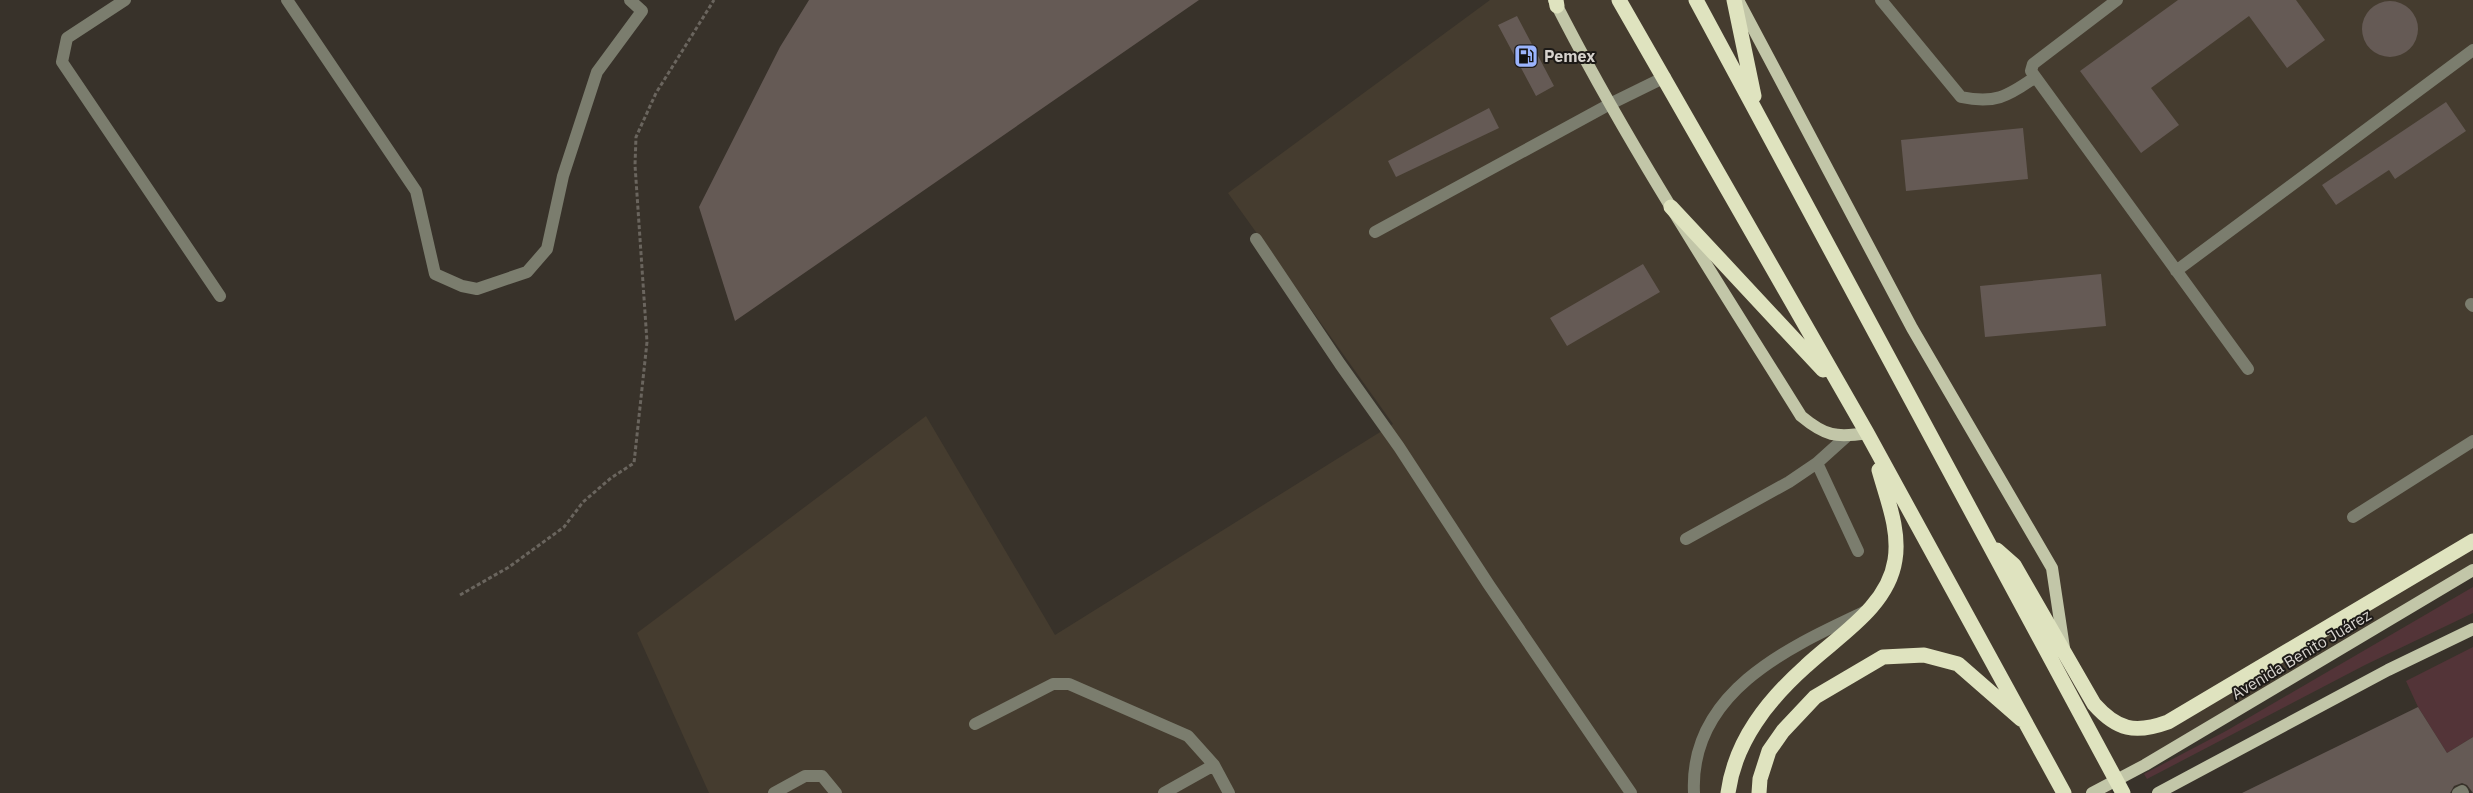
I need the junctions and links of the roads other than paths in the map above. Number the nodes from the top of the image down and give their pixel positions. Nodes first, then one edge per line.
1 (125, 0) edge
2 (287, 0) edge
3 (630, 0) edge
4 (1619, 0) edge
5 (1696, 0) edge
6 (1736, 0) edge
7 (1882, 0) edge
8 (2117, 0) edge
9 (1556, 2) edge
10 (2473, 50) edge
11 (1665, 77) junction
12 (2034, 78) junction
13 (1610, 104) junction
14 (1756, 110) junction
15 (1671, 207) junction
16 (1375, 232) dead end
17 (1256, 240) dead end
18 (2176, 271) junction
19 (220, 296) dead end
20 (2248, 369) dead end
21 (1840, 388) junction
22 (1867, 433) junction
23 (1847, 436) junction
24 (2473, 441) edge
25 (1874, 449) junction
26 (1817, 463) junction
27 (2354, 517) dead end
28 (1686, 539) dead end
29 (1987, 541) junction
30 (2473, 541) edge
31 (1858, 551) dead end
32 (2473, 570) edge
33 (1871, 609) junction
34 (2473, 629) edge
35 (2065, 653) junction
36 (975, 724) dead end
37 (2030, 727) junction
38 (1214, 765) junction
39 (774, 793) edge
40 (836, 793) edge
41 (1164, 793) edge
42 (1229, 793) edge
43 (1631, 793) edge
44 (1694, 793) edge
45 (1728, 793) edge
46 (1760, 793) edge
47 (2064, 793) edge
48 (2092, 793) edge
49 (2123, 793) edge
50 (2158, 793) edge
51 (2458, 793) edge
52 (2463, 793) edge

1 - 19 street
2 - 3 street
4 - 11 highway
5 - 14 highway
6 - 14 highway
6 - 35 main road
7 - 12 street
8 - 12 street
9 - 13 main road
10 - 18 street
11 - 13 street
11 - 21 highway
12 - 18 street
13 - 15 main road
13 - 16 street
14 - 29 highway
15 - 21 highway
15 - 23 main road
17 - 43 street
18 - 20 street
21 - 22 highway
22 - 23 main road
22 - 25 highway
23 - 26 street
24 - 27 street
25 - 33 highway
25 - 37 highway
26 - 28 street
26 - 31 street
29 - 35 highway
29 - 49 highway
30 - 35 highway
32 - 48 main road, Avenida Benito Juárez
33 - 44 street
33 - 45 highway
34 - 50 main road
36 - 38 street
37 - 46 highway
37 - 47 highway
38 - 41 street
38 - 42 street
39 - 40 street
51 - 52 street

